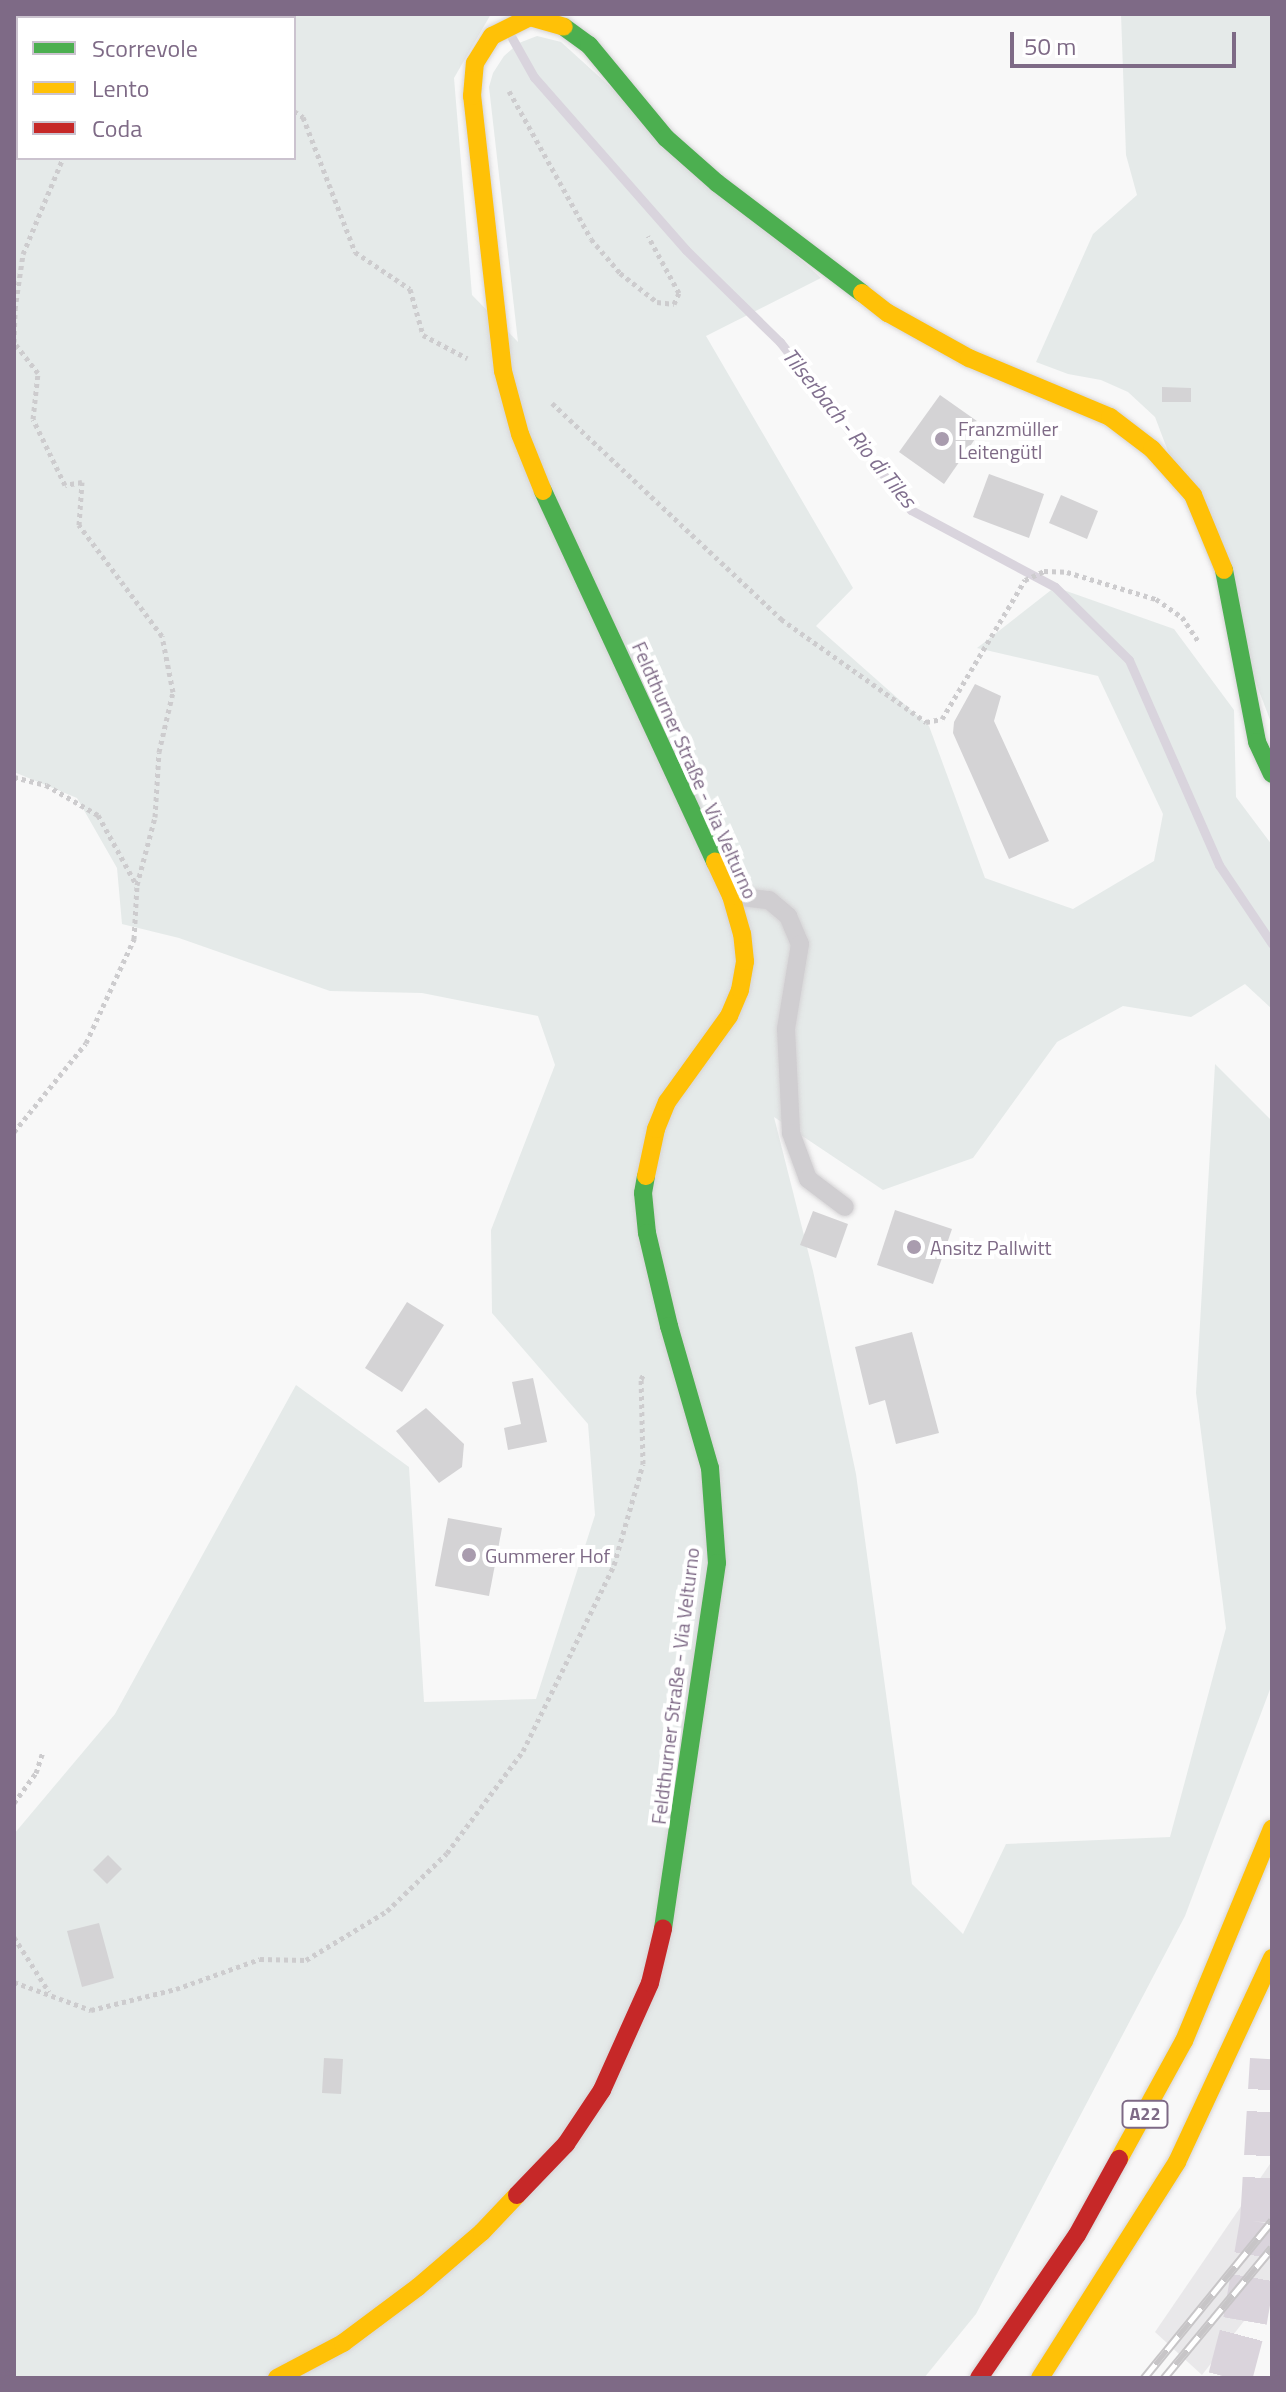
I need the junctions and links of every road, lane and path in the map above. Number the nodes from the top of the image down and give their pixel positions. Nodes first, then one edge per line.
1 (544, 16) edge
2 (507, 88) dead end
3 (296, 112) edge
4 (62, 160) edge
5 (648, 236) dead end
6 (14, 310) edge
7 (503, 371) junction
8 (543, 395) dead end
9 (1206, 650) dead end
10 (1272, 774) edge
11 (14, 777) edge
12 (137, 885) junction
13 (731, 896) junction
14 (14, 1132) edge
15 (845, 1207) dead end
16 (648, 1366) dead end
17 (43, 1751) dead end
18 (14, 1803) edge
19 (1272, 1829) edge
20 (14, 1937) edge
21 (1272, 1958) edge
22 (14, 1982) edge
23 (49, 1993) junction
24 (277, 2378) edge
25 (979, 2378) edge
26 (1040, 2378) edge

1 - 7 main road, Feldthurner Straße - Via Velturno
1 - 10 main road, Feldthurner Straße - Via Velturno
2 - 5 path
3 - 7 path
4 - 6 path
6 - 12 path
7 - 13 main road, Feldthurner Straße - Via Velturno
8 - 9 path
11 - 12 path
12 - 14 path
13 - 15 lane
13 - 24 main road, Feldthurner Straße - Via Velturno
16 - 23 path
17 - 18 path
19 - 25 main road, A22
20 - 23 path
21 - 26 main road, A22
22 - 23 path

